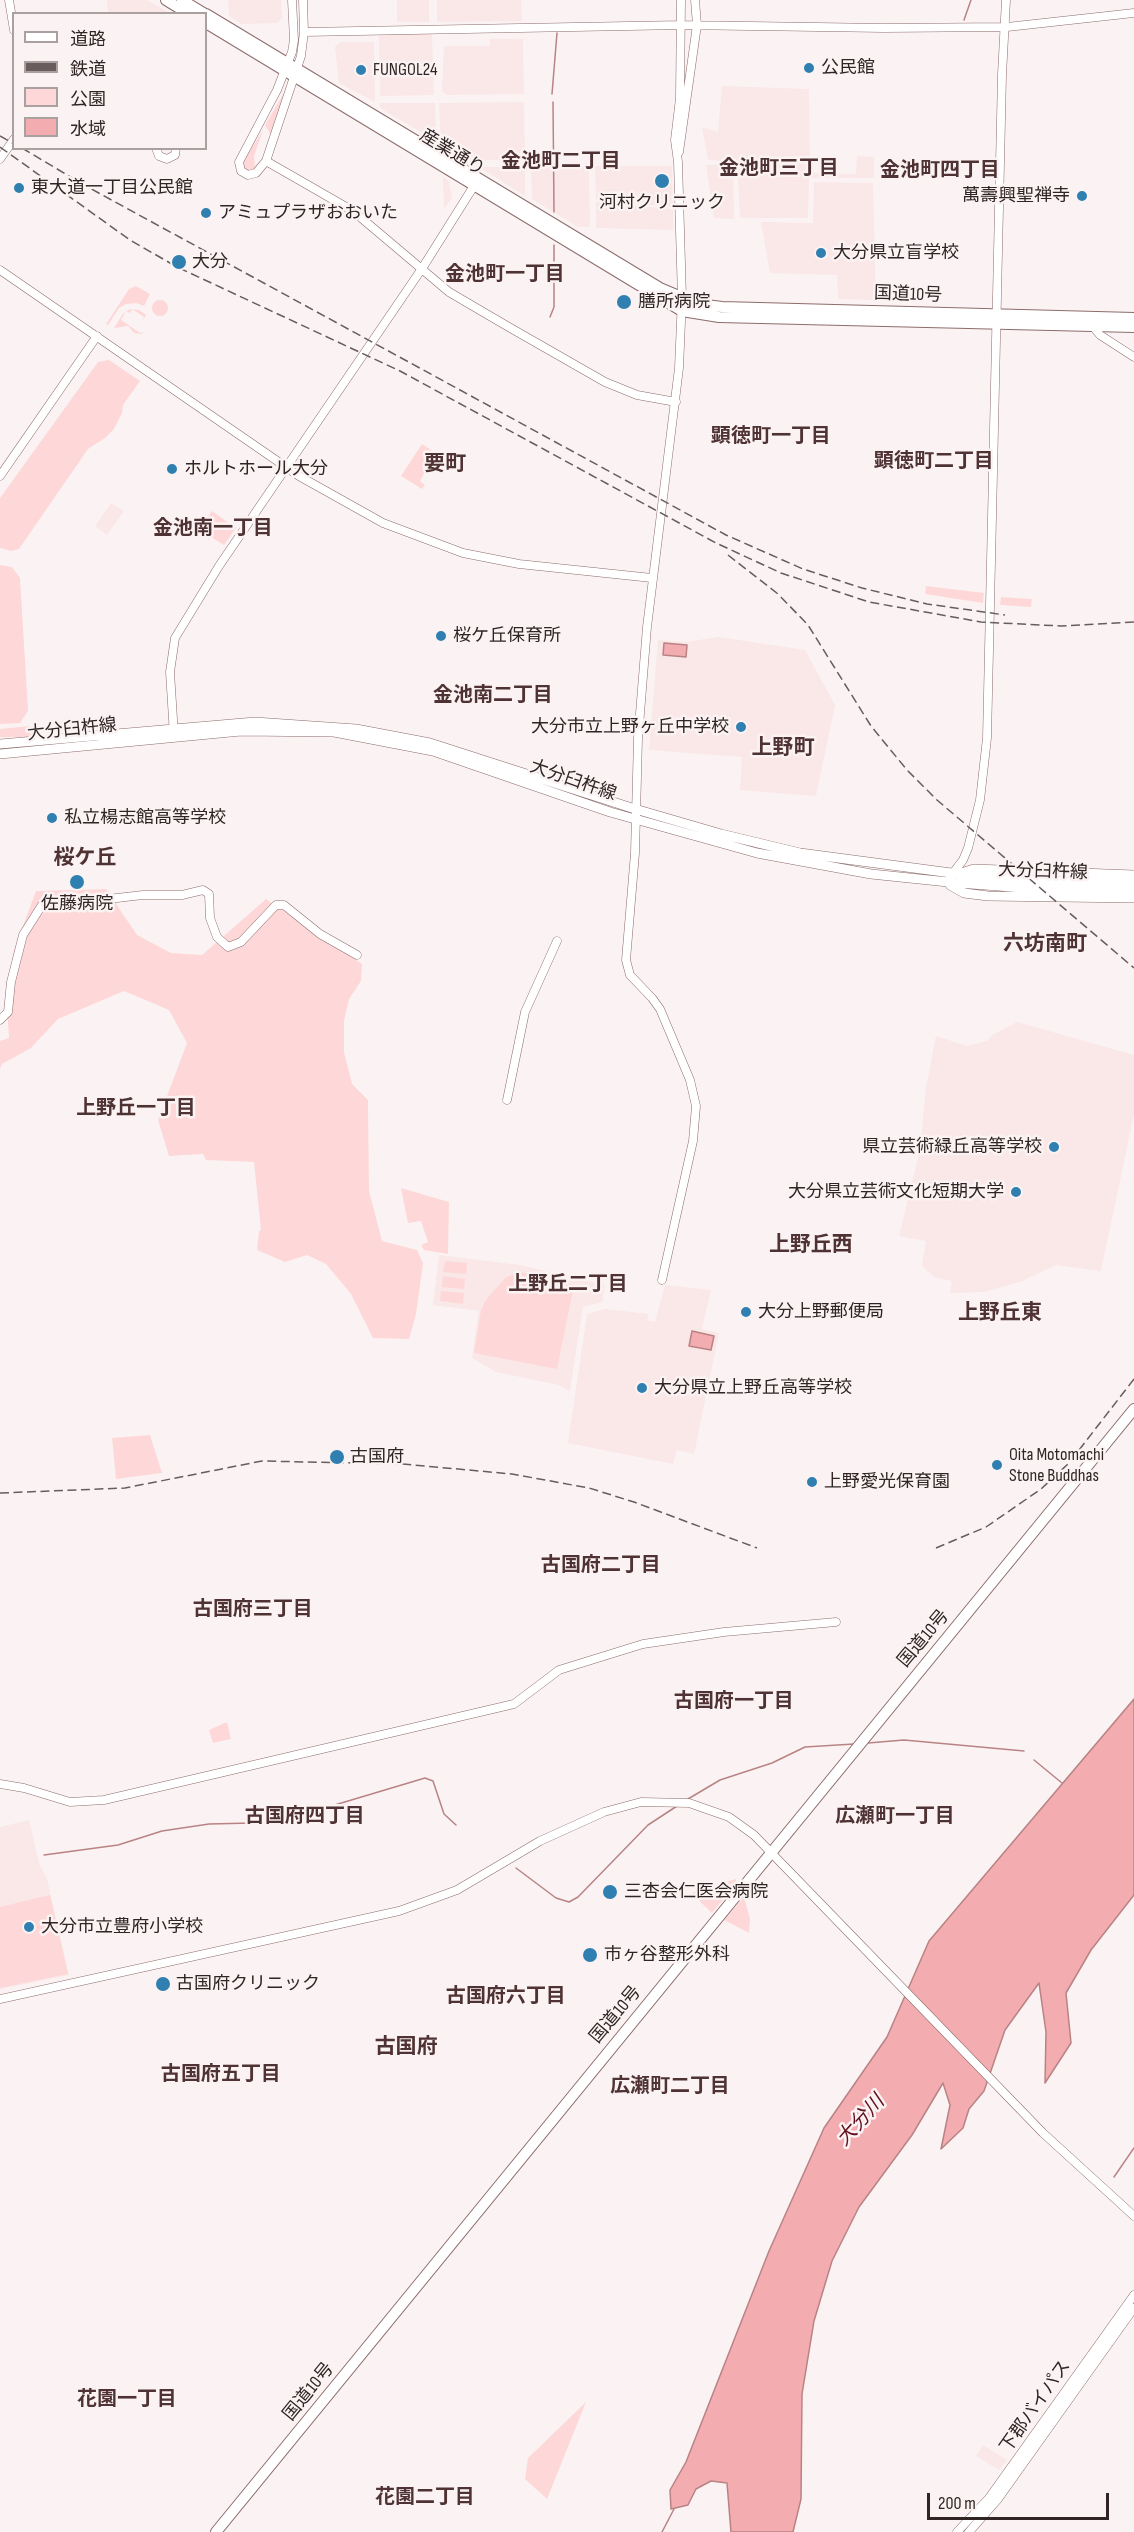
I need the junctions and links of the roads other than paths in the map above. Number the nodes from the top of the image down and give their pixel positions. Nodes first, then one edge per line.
1 (9, 0) edge
2 (166, 0) edge
3 (182, 0) edge
4 (292, 0) edge
5 (303, 0) edge
6 (681, 0) edge
7 (696, 0) edge
8 (1006, 0) edge
9 (186, 12) edge
10 (202, 12) edge
11 (1134, 13) edge
12 (207, 15) edge
13 (12, 18) edge
14 (207, 24) edge
15 (682, 25) junction
16 (697, 25) junction
17 (1007, 27) junction
18 (304, 32) junction
19 (291, 69) junction
20 (12, 142) edge
21 (157, 150) edge
22 (176, 150) edge
23 (0, 159) edge
24 (266, 161) junction
25 (678, 162) junction
26 (476, 181) junction
27 (423, 267) junction
28 (0, 270) edge
29 (682, 298) junction
30 (682, 311) junction
31 (1134, 318) edge
32 (996, 320) junction
33 (1090, 321) junction
34 (1134, 327) edge
35 (97, 336) junction
36 (1134, 357) edge
37 (676, 402) junction
38 (288, 467) junction
39 (0, 476) edge
40 (652, 578) junction
41 (174, 732) junction
42 (0, 744) edge
43 (0, 754) edge
44 (635, 814) junction
45 (953, 874) junction
46 (1134, 875) edge
47 (945, 882) junction
48 (1134, 883) edge
49 (1134, 891) edge
50 (1134, 898) edge
51 (556, 942) dead end
52 (357, 955) dead end
53 (0, 1020) edge
54 (507, 1100) dead end
55 (662, 1280) dead end
56 (1134, 1409) edge
57 (836, 1622) dead end
58 (0, 1784) edge
59 (772, 1852) junction
60 (0, 1999) edge
61 (1134, 2216) edge
62 (1134, 2295) edge
63 (1134, 2308) edge
64 (216, 2532) edge
65 (957, 2532) edge
66 (969, 2532) edge

1 - 13 street
2 - 9 highway
3 - 10 highway, 産業通り
4 - 19 street
5 - 18 street
6 - 15 street
7 - 16 street
8 - 17 street
11 - 17 street
12 - 19 highway, 産業通り
14 - 19 highway, 産業通り
15 - 16 street
15 - 18 street
15 - 25 street
16 - 17 street
16 - 25 street
17 - 32 street
18 - 19 street
19 - 24 street
19 - 24 street
19 - 26 highway, 産業通り
20 - 23 street
21 - 22 street
24 - 27 street
25 - 29 street
26 - 27 street
26 - 29 highway, 産業通り
26 - 30 highway, 産業通り
27 - 37 street
27 - 38 street
28 - 35 street
29 - 30 street
29 - 32 highway, 国道10号
30 - 32 highway, 国道10号
30 - 37 street
31 - 33 highway, 国道10号
32 - 33 highway, 国道10号
32 - 45 street
33 - 34 highway, 国道10号
33 - 36 street
35 - 38 street
35 - 39 street
37 - 40 street
38 - 40 street
38 - 41 street
40 - 44 street
41 - 42 main road, 大分臼杵線
41 - 43 main road, 大分臼杵線
41 - 44 main road, 大分臼杵線
44 - 45 main road, 大分臼杵線
44 - 47 main road, 大分臼杵線
44 - 55 street
45 - 46 main road
45 - 47 street
45 - 48 main road, 大分臼杵線
47 - 49 main road, 大分臼杵線
47 - 50 main road
51 - 54 street
52 - 53 street
56 - 59 highway, 国道10号
57 - 58 street
59 - 60 street
59 - 61 street
59 - 64 highway, 国道10号
62 - 65 street, 下郡バイパス
63 - 66 street

